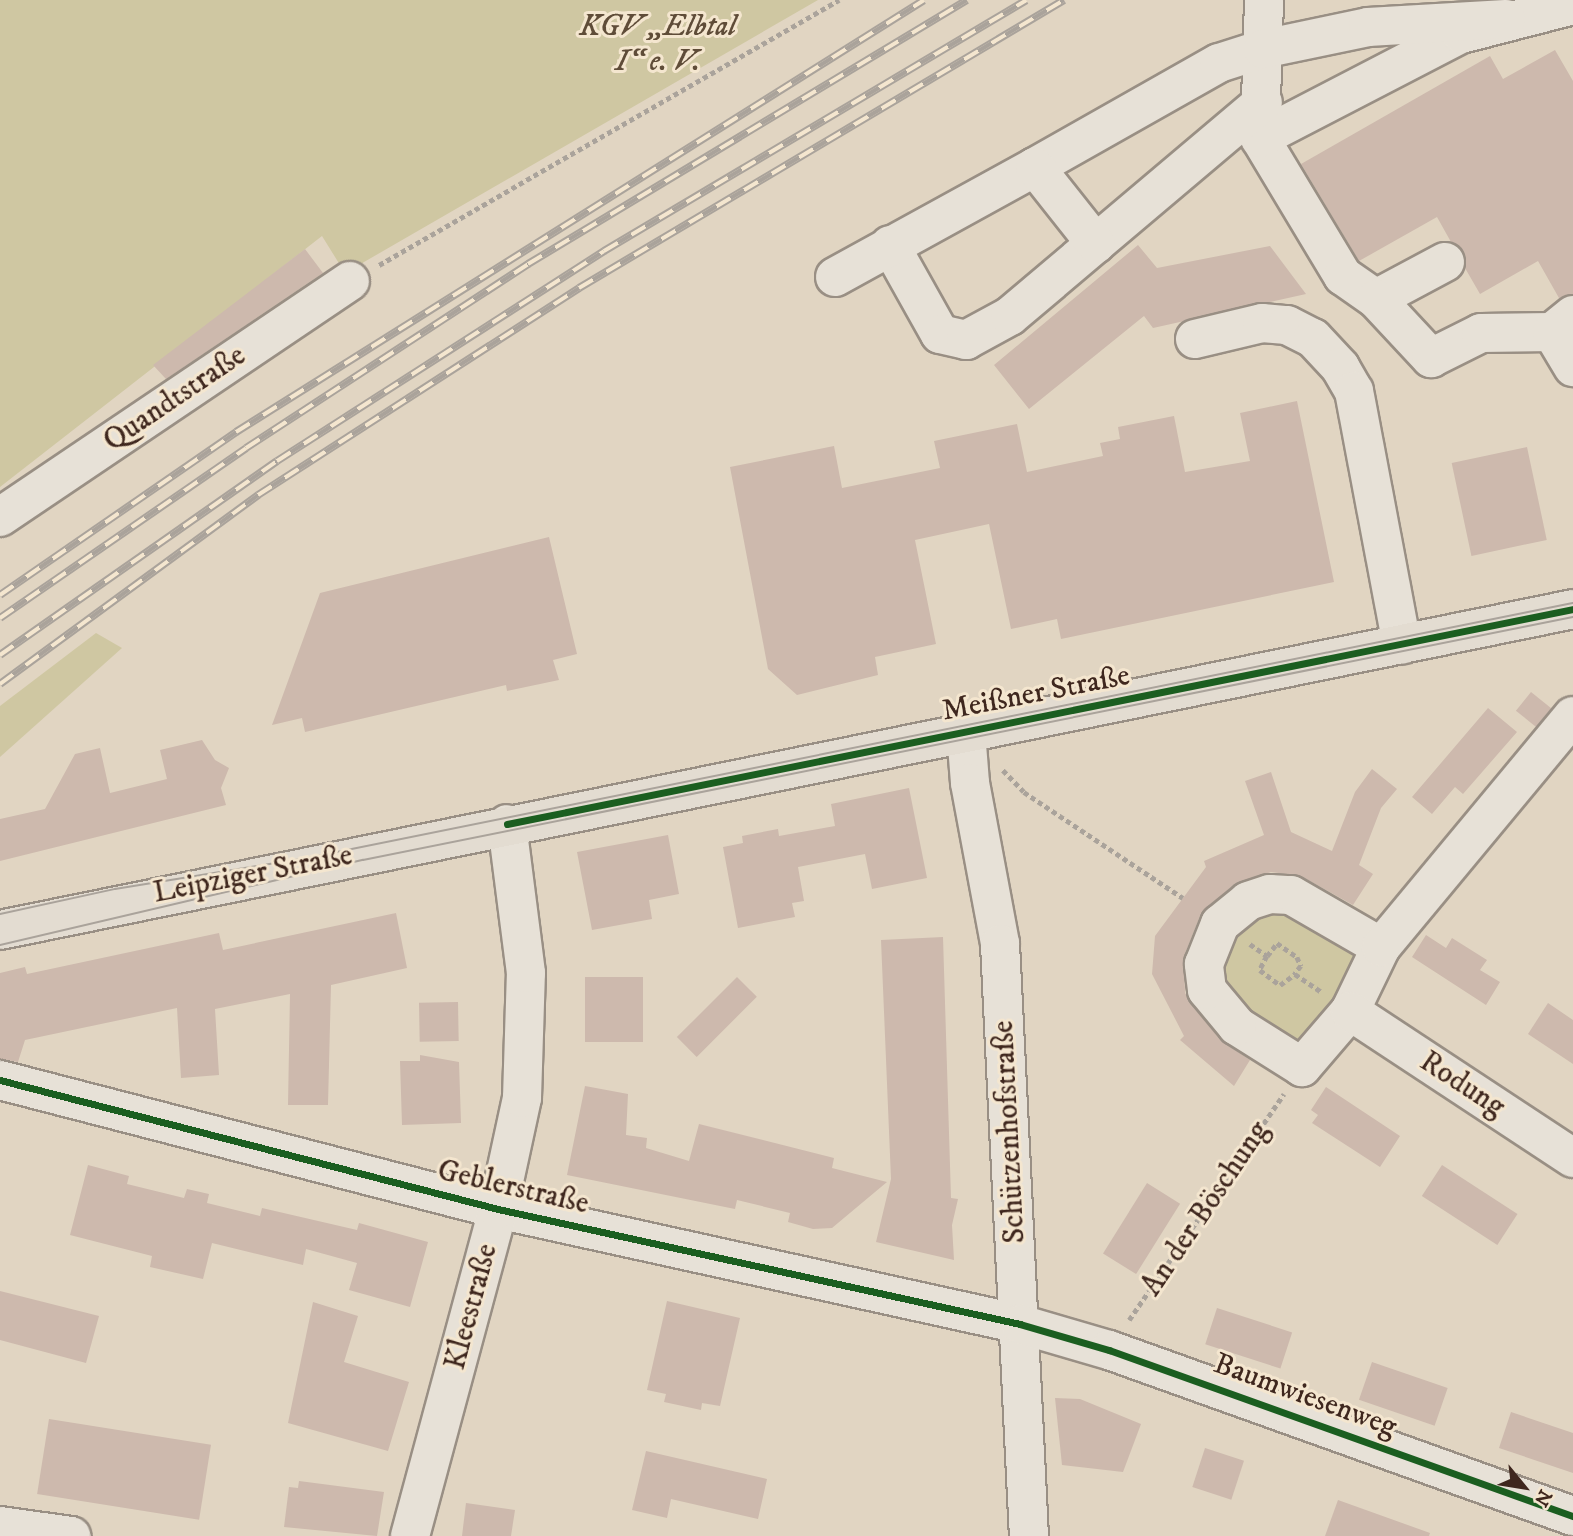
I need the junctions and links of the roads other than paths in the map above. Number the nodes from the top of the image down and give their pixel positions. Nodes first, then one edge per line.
1 (1264, 0) edge
2 (1573, 5) edge
3 (1506, 19) junction
4 (1263, 49) junction
5 (1262, 120) junction
6 (1035, 167) junction
7 (890, 244) junction
8 (1096, 244) junction
9 (1445, 262) dead end
10 (835, 277) dead end
11 (351, 281) road end
12 (1376, 299) junction
13 (1563, 323) edge
14 (1195, 339) dead end
15 (1573, 368) edge
16 (0, 517) edge
17 (1573, 609) edge
18 (1402, 644) junction
19 (1573, 716) edge
20 (966, 732) junction
21 (507, 824) junction
22 (0, 930) edge
23 (1381, 947) junction
24 (1350, 1011) junction
25 (0, 1080) edge
26 (1573, 1158) edge
27 (498, 1209) junction
28 (1020, 1324) junction
29 (1573, 1516) edge
30 (0, 1526) edge
31 (71, 1536) edge
32 (410, 1536) edge
33 (1029, 1536) edge

1 - 4 street
2 - 3 street
3 - 4 street
3 - 5 street
4 - 5 street
4 - 6 street
5 - 8 street
5 - 12 street
6 - 7 street
6 - 8 street
7 - 8 street
7 - 10 street
9 - 12 street
11 - 16 street, Quandtstraße
12 - 13 street
13 - 15 street
14 - 18 street
17 - 18 main road, Meißner Straße
18 - 20 main road, Meißner Straße
19 - 23 street
20 - 21 main road, Meißner Straße
20 - 28 street, Schützenhofstraße
21 - 22 main road, Leipziger Straße
21 - 27 street, Kleestraße
23 - 24 street
23 - 24 street
24 - 26 street, Rodung
25 - 27 street, Geblerstraße
27 - 28 street, Geblerstraße
27 - 32 street, Kleestraße
28 - 29 street, Baumwiesenweg
28 - 33 street, Schützenhofstraße
30 - 31 street

